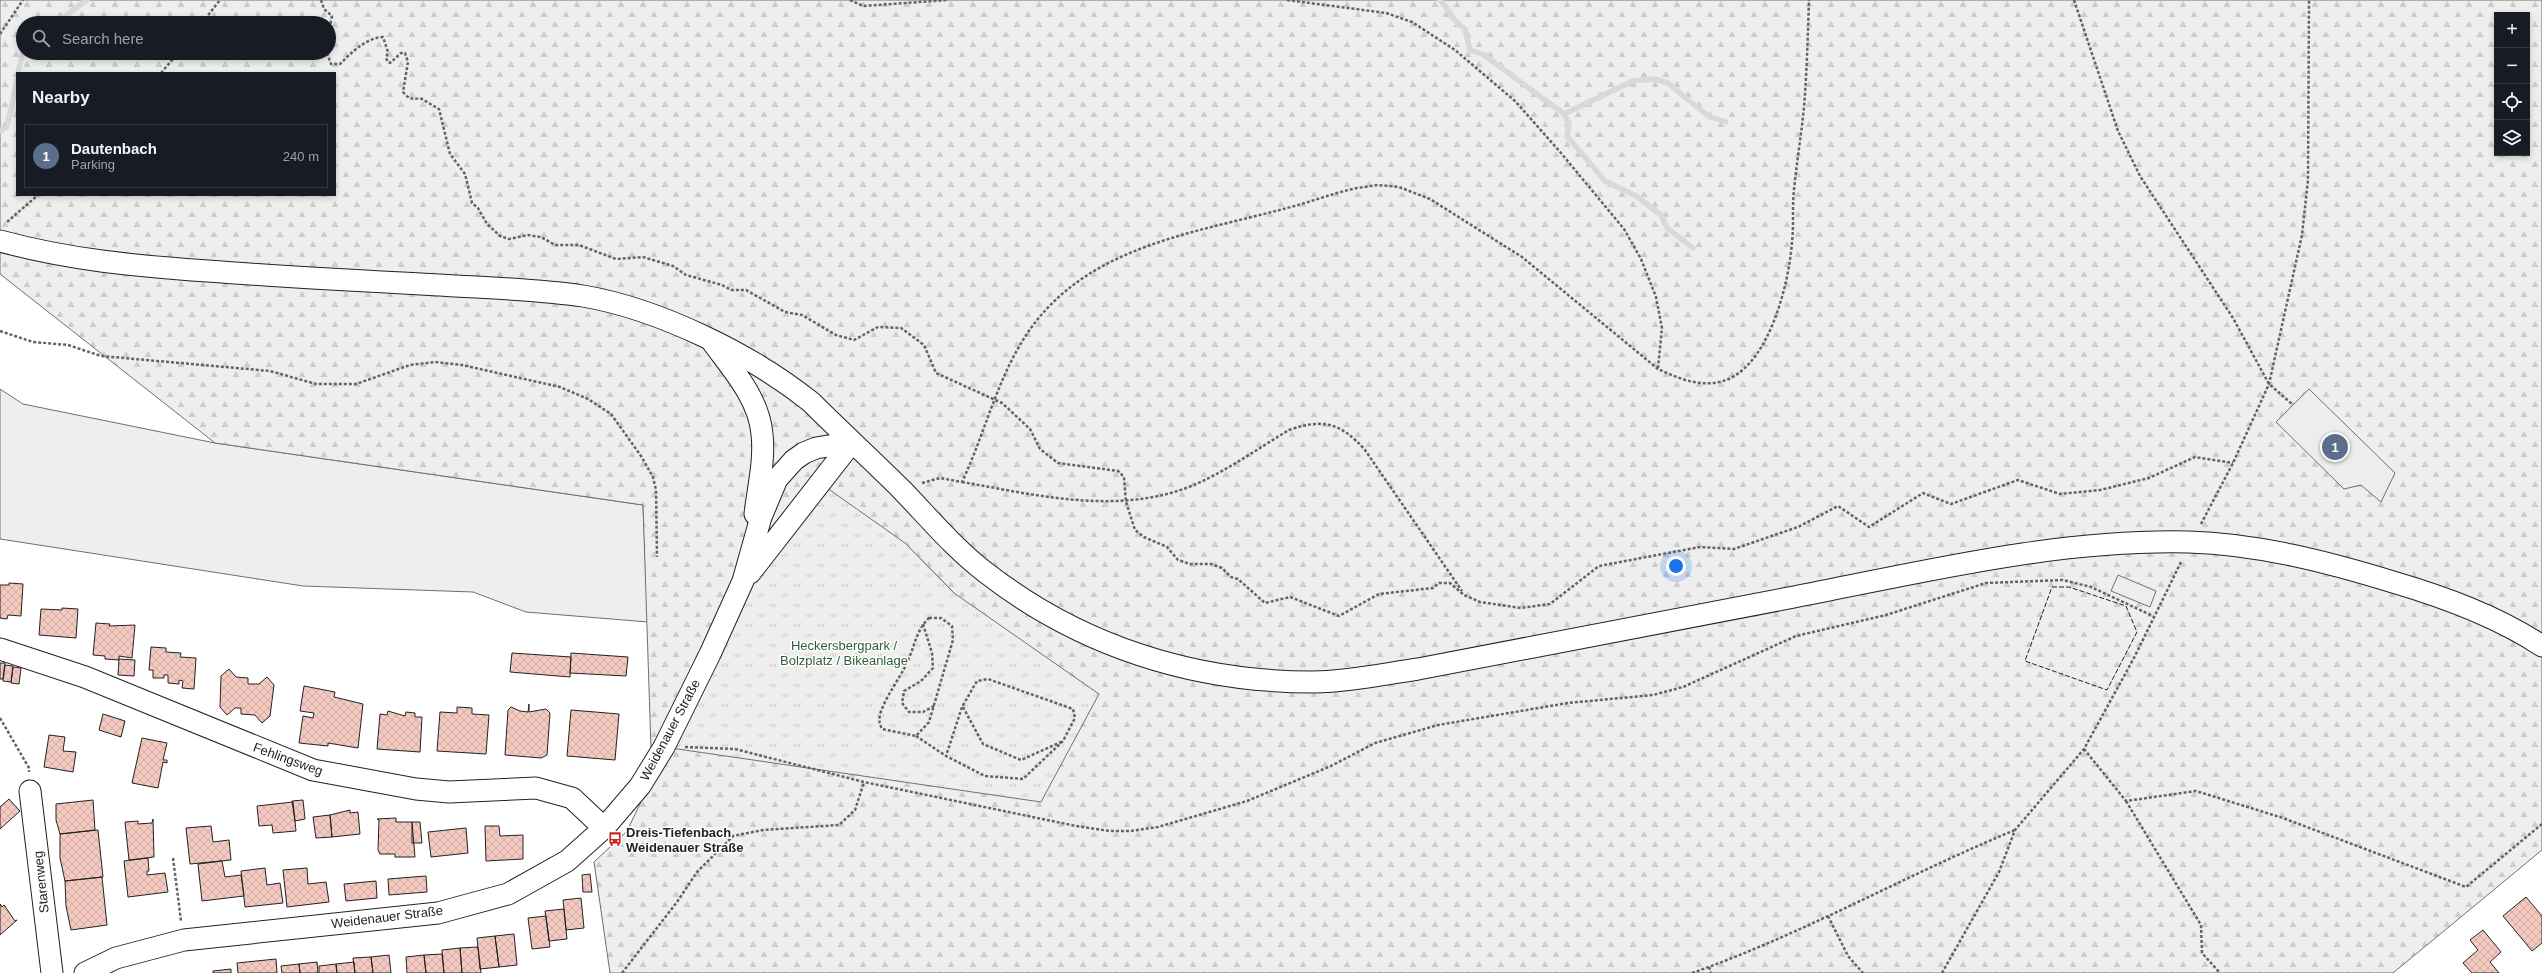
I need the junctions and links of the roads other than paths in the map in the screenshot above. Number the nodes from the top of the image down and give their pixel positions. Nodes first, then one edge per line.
1 (3, 232) edge
2 (712, 341) junction
3 (852, 442) junction
4 (750, 556) junction
5 (744, 581) junction
6 (2542, 646) edge
7 (0, 649) edge
8 (30, 791) road end
9 (604, 828) junction
10 (52, 973) edge
11 (85, 973) edge

1 - 2 street
2 - 3 street
2 - 4 street
3 - 4 street, Weidenauer Straße
3 - 5 street, Weidenauer Straße
3 - 6 street
4 - 5 street, Weidenauer Straße
5 - 9 street, Weidenauer Straße
7 - 9 street, Fehlingsweg
8 - 10 street, Starenweg
9 - 11 street, Weidenauer Straße

